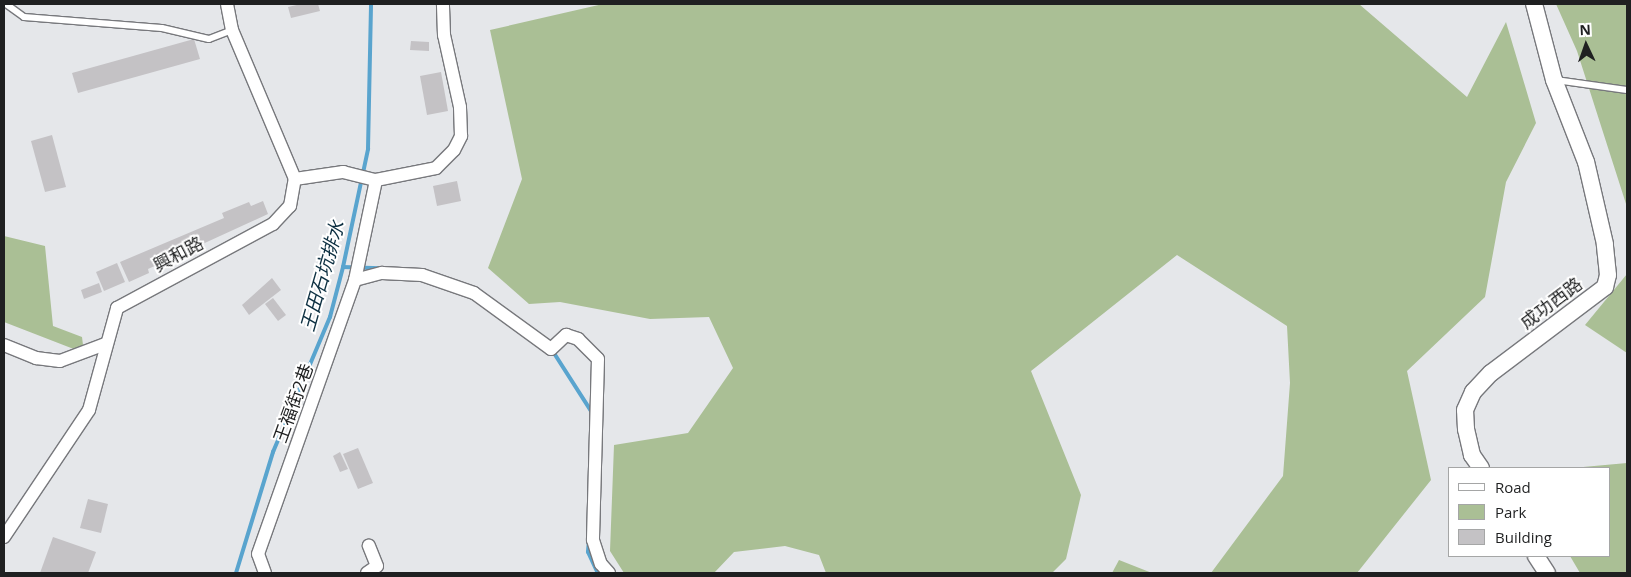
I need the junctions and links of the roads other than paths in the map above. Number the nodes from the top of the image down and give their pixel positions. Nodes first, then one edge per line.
1 (6, 4) edge
2 (227, 4) edge
3 (443, 4) edge
4 (1534, 4) edge
5 (232, 30) junction
6 (1554, 80) junction
7 (1627, 90) edge
8 (295, 179) junction
9 (376, 180) junction
10 (357, 271) junction
11 (105, 344) junction
12 (4, 345) edge
13 (1480, 467) edge
14 (4, 537) edge
15 (369, 546) dead end
16 (1537, 557) edge
17 (266, 573) edge
18 (367, 573) edge
19 (609, 573) edge
20 (1548, 573) edge

1 - 5 lane
2 - 5 street
3 - 9 street
4 - 6 street, 成功西路
5 - 8 street
6 - 7 lane
6 - 13 street, 成功西路
8 - 9 street
8 - 11 street, 興和路
9 - 10 street, 王福街2巷
10 - 17 street, 王福街2巷
10 - 19 street
11 - 12 street
11 - 14 street, 興和路
15 - 18 street
16 - 20 street

